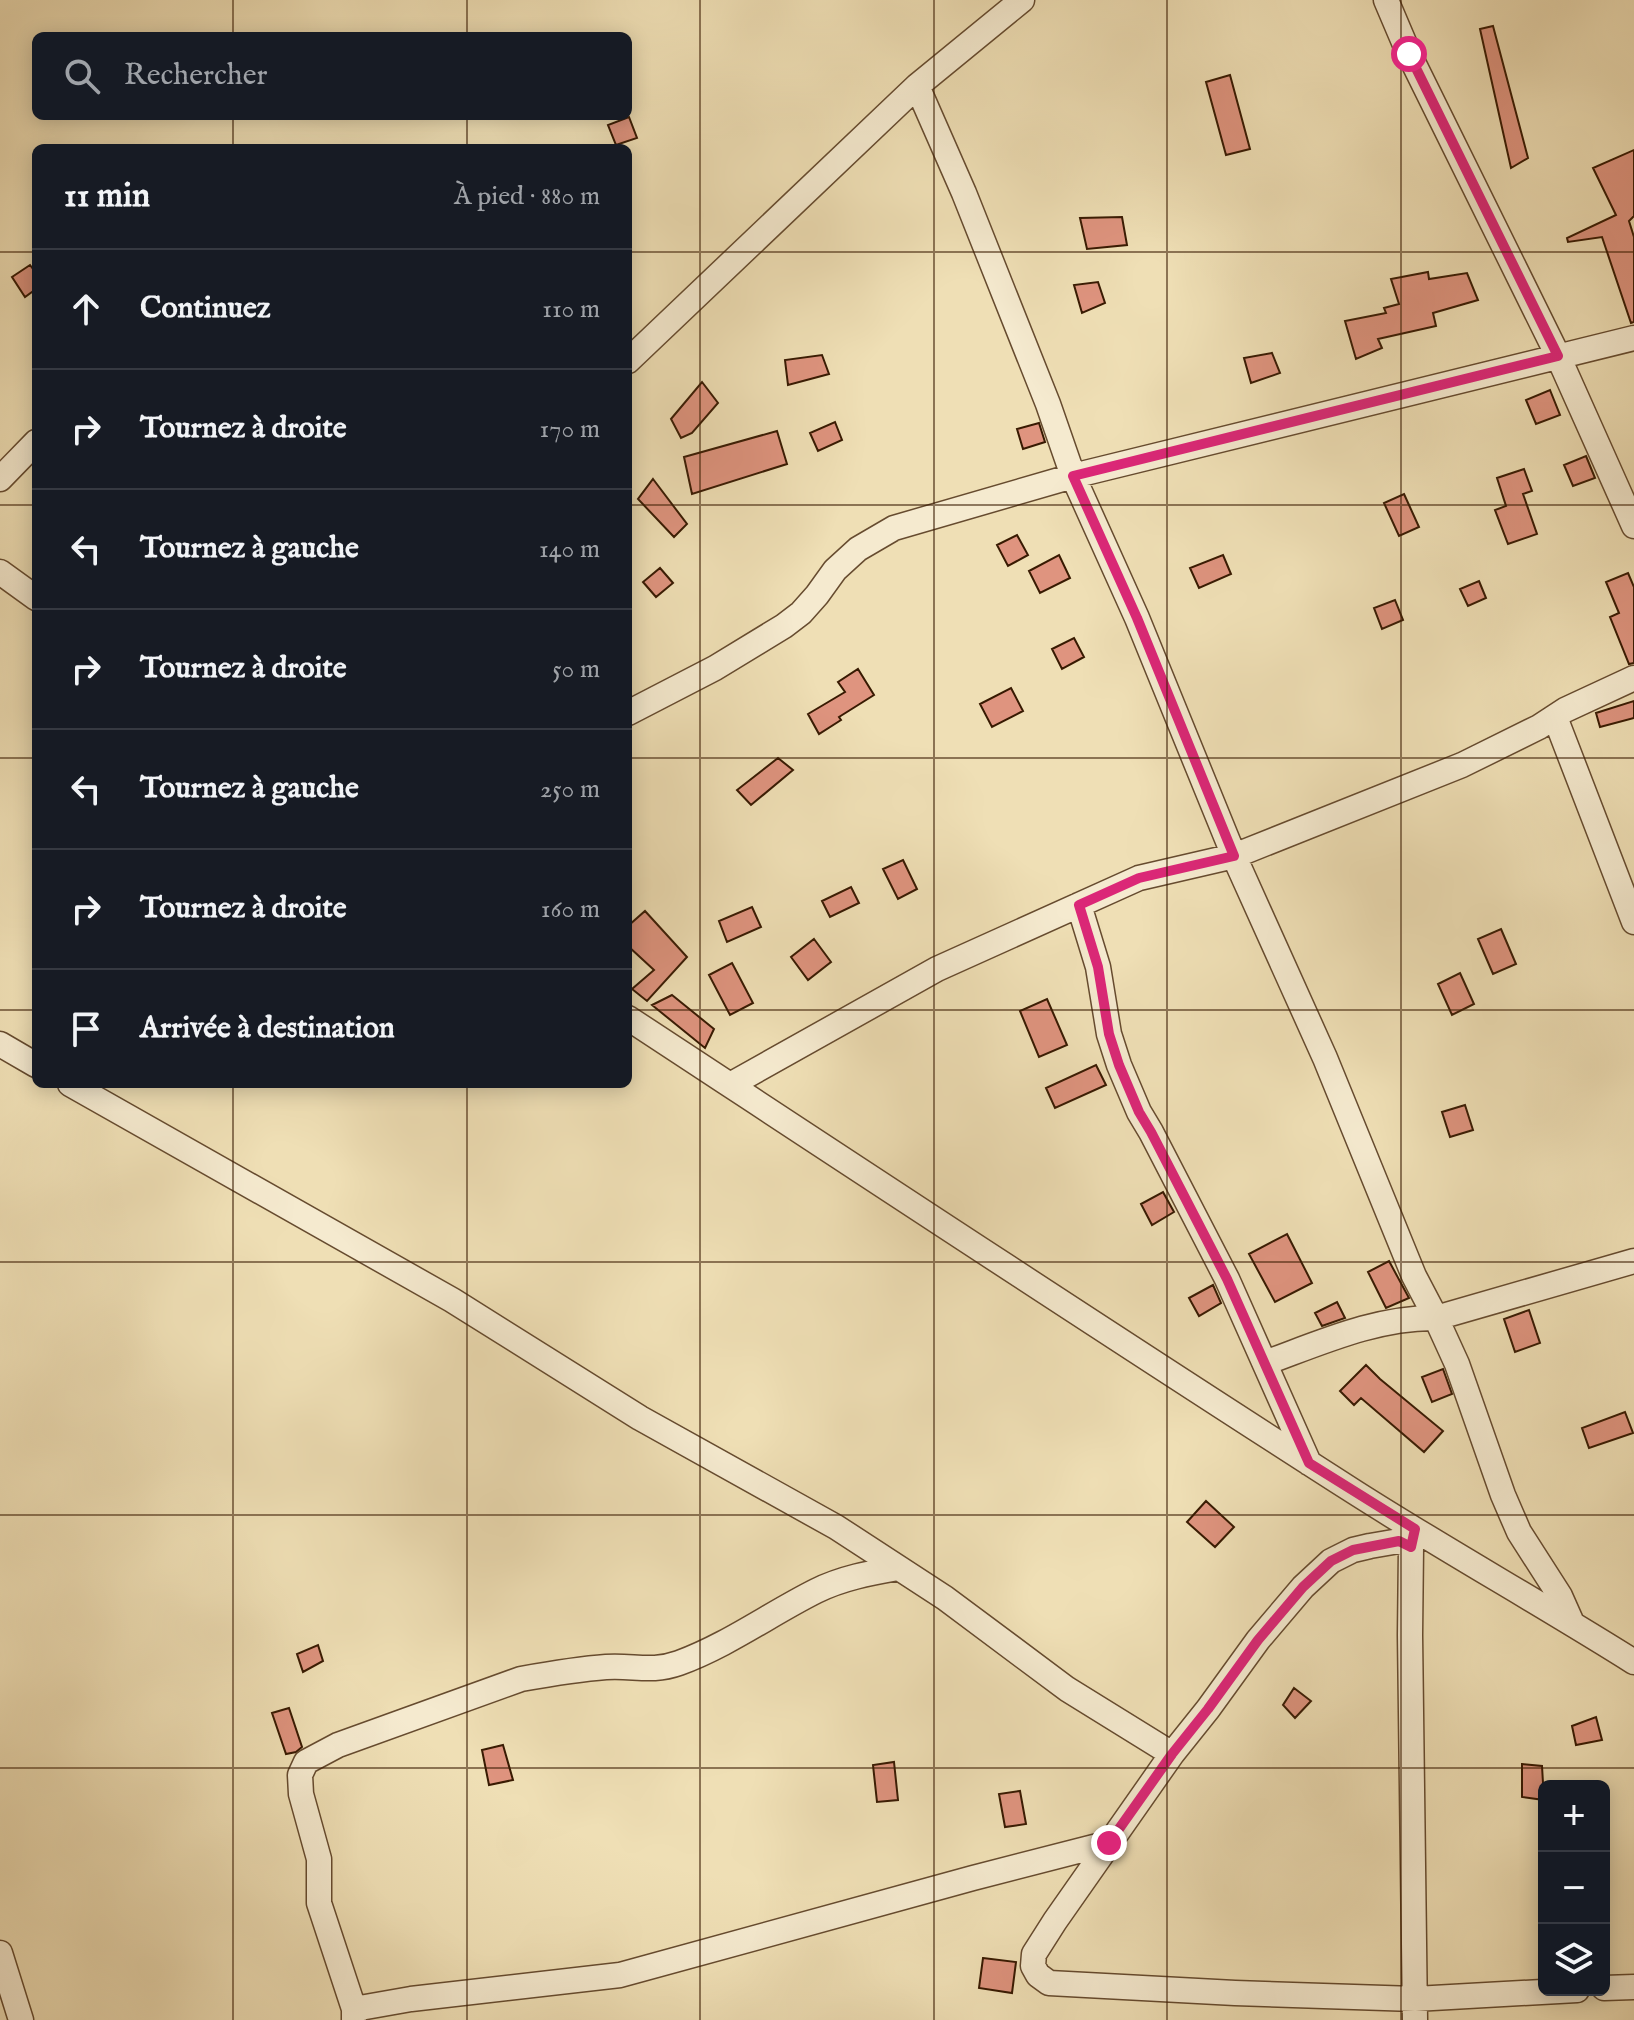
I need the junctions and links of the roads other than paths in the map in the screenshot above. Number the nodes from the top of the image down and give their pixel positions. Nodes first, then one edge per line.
1 (1022, 0) edge
2 (1386, 0) edge
3 (917, 86) junction
4 (1634, 338) edge
5 (1558, 356) junction
6 (632, 357) edge
7 (32, 446) edge
8 (1073, 476) junction
9 (0, 479) edge
10 (1634, 526) edge
11 (0, 572) edge
12 (32, 595) edge
13 (1634, 678) edge
14 (632, 711) edge
15 (1555, 717) junction
16 (1234, 856) junction
17 (1079, 905) junction
18 (1634, 922) edge
19 (632, 1021) edge
20 (0, 1044) edge
21 (32, 1063) edge
22 (730, 1085) junction
23 (77, 1088) edge
24 (1634, 1261) edge
25 (1436, 1318) junction
26 (1265, 1363) junction
27 (1309, 1463) junction
28 (1413, 1538) junction
29 (898, 1568) junction
30 (1572, 1623) junction
31 (1634, 1662) edge
32 (1172, 1754) junction
33 (1109, 1843) junction
34 (0, 1953) edge
35 (1634, 1987) edge
36 (1610, 1988) edge
37 (1538, 1995) edge
38 (1415, 2010) edge
39 (354, 2014) edge
40 (21, 2020) edge

1 - 3 street
2 - 5 street
3 - 6 street
3 - 8 street
4 - 5 street
5 - 8 street
5 - 10 street
7 - 9 street
8 - 14 street
8 - 16 street
11 - 12 street
13 - 15 street
15 - 16 street
15 - 18 street
16 - 17 street
16 - 25 street
17 - 22 street
17 - 26 street
19 - 22 street
20 - 21 street
22 - 27 street
23 - 29 street
24 - 25 street
25 - 26 street
25 - 30 street
26 - 27 street
27 - 28 street
28 - 30 street
28 - 32 street
28 - 38 street
29 - 32 street
29 - 39 street
30 - 31 street
32 - 33 street
33 - 38 street
33 - 39 street
34 - 40 street
35 - 36 street
37 - 38 street

